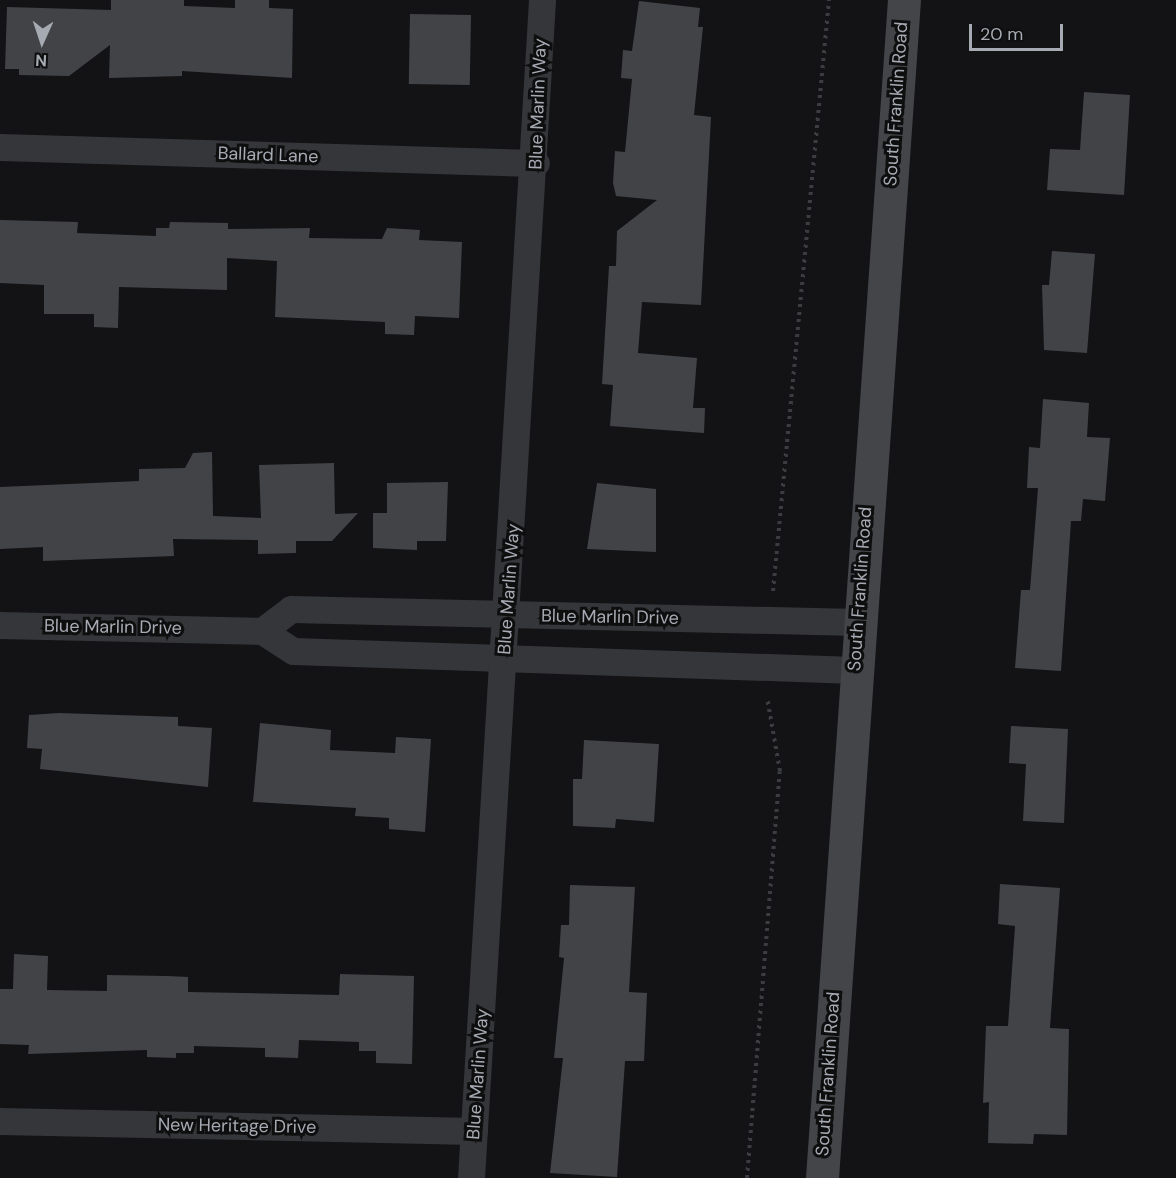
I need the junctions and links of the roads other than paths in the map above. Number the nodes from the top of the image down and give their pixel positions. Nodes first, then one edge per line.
1 (542, 0) edge
2 (904, 0) edge
3 (0, 147) edge
4 (536, 163) junction
5 (507, 615) junction
6 (857, 622) junction
7 (0, 625) edge
8 (262, 631) junction
9 (504, 658) junction
10 (854, 670) junction
11 (0, 1121) edge
12 (474, 1131) junction
13 (471, 1178) edge
14 (822, 1178) edge

1 - 4 street, Blue Marlin Way
2 - 6 main road, South Franklin Road
3 - 4 street, Ballard Lane
4 - 5 street, Blue Marlin Way
5 - 6 street, Blue Marlin Drive
5 - 8 street, Blue Marlin Drive
5 - 9 street, Blue Marlin Way
6 - 10 main road, South Franklin Road
7 - 8 street, Blue Marlin Drive
8 - 9 street
9 - 10 street
9 - 12 street, Blue Marlin Way
10 - 14 main road, South Franklin Road
11 - 12 street, New Heritage Drive
12 - 13 street, Blue Marlin Way

